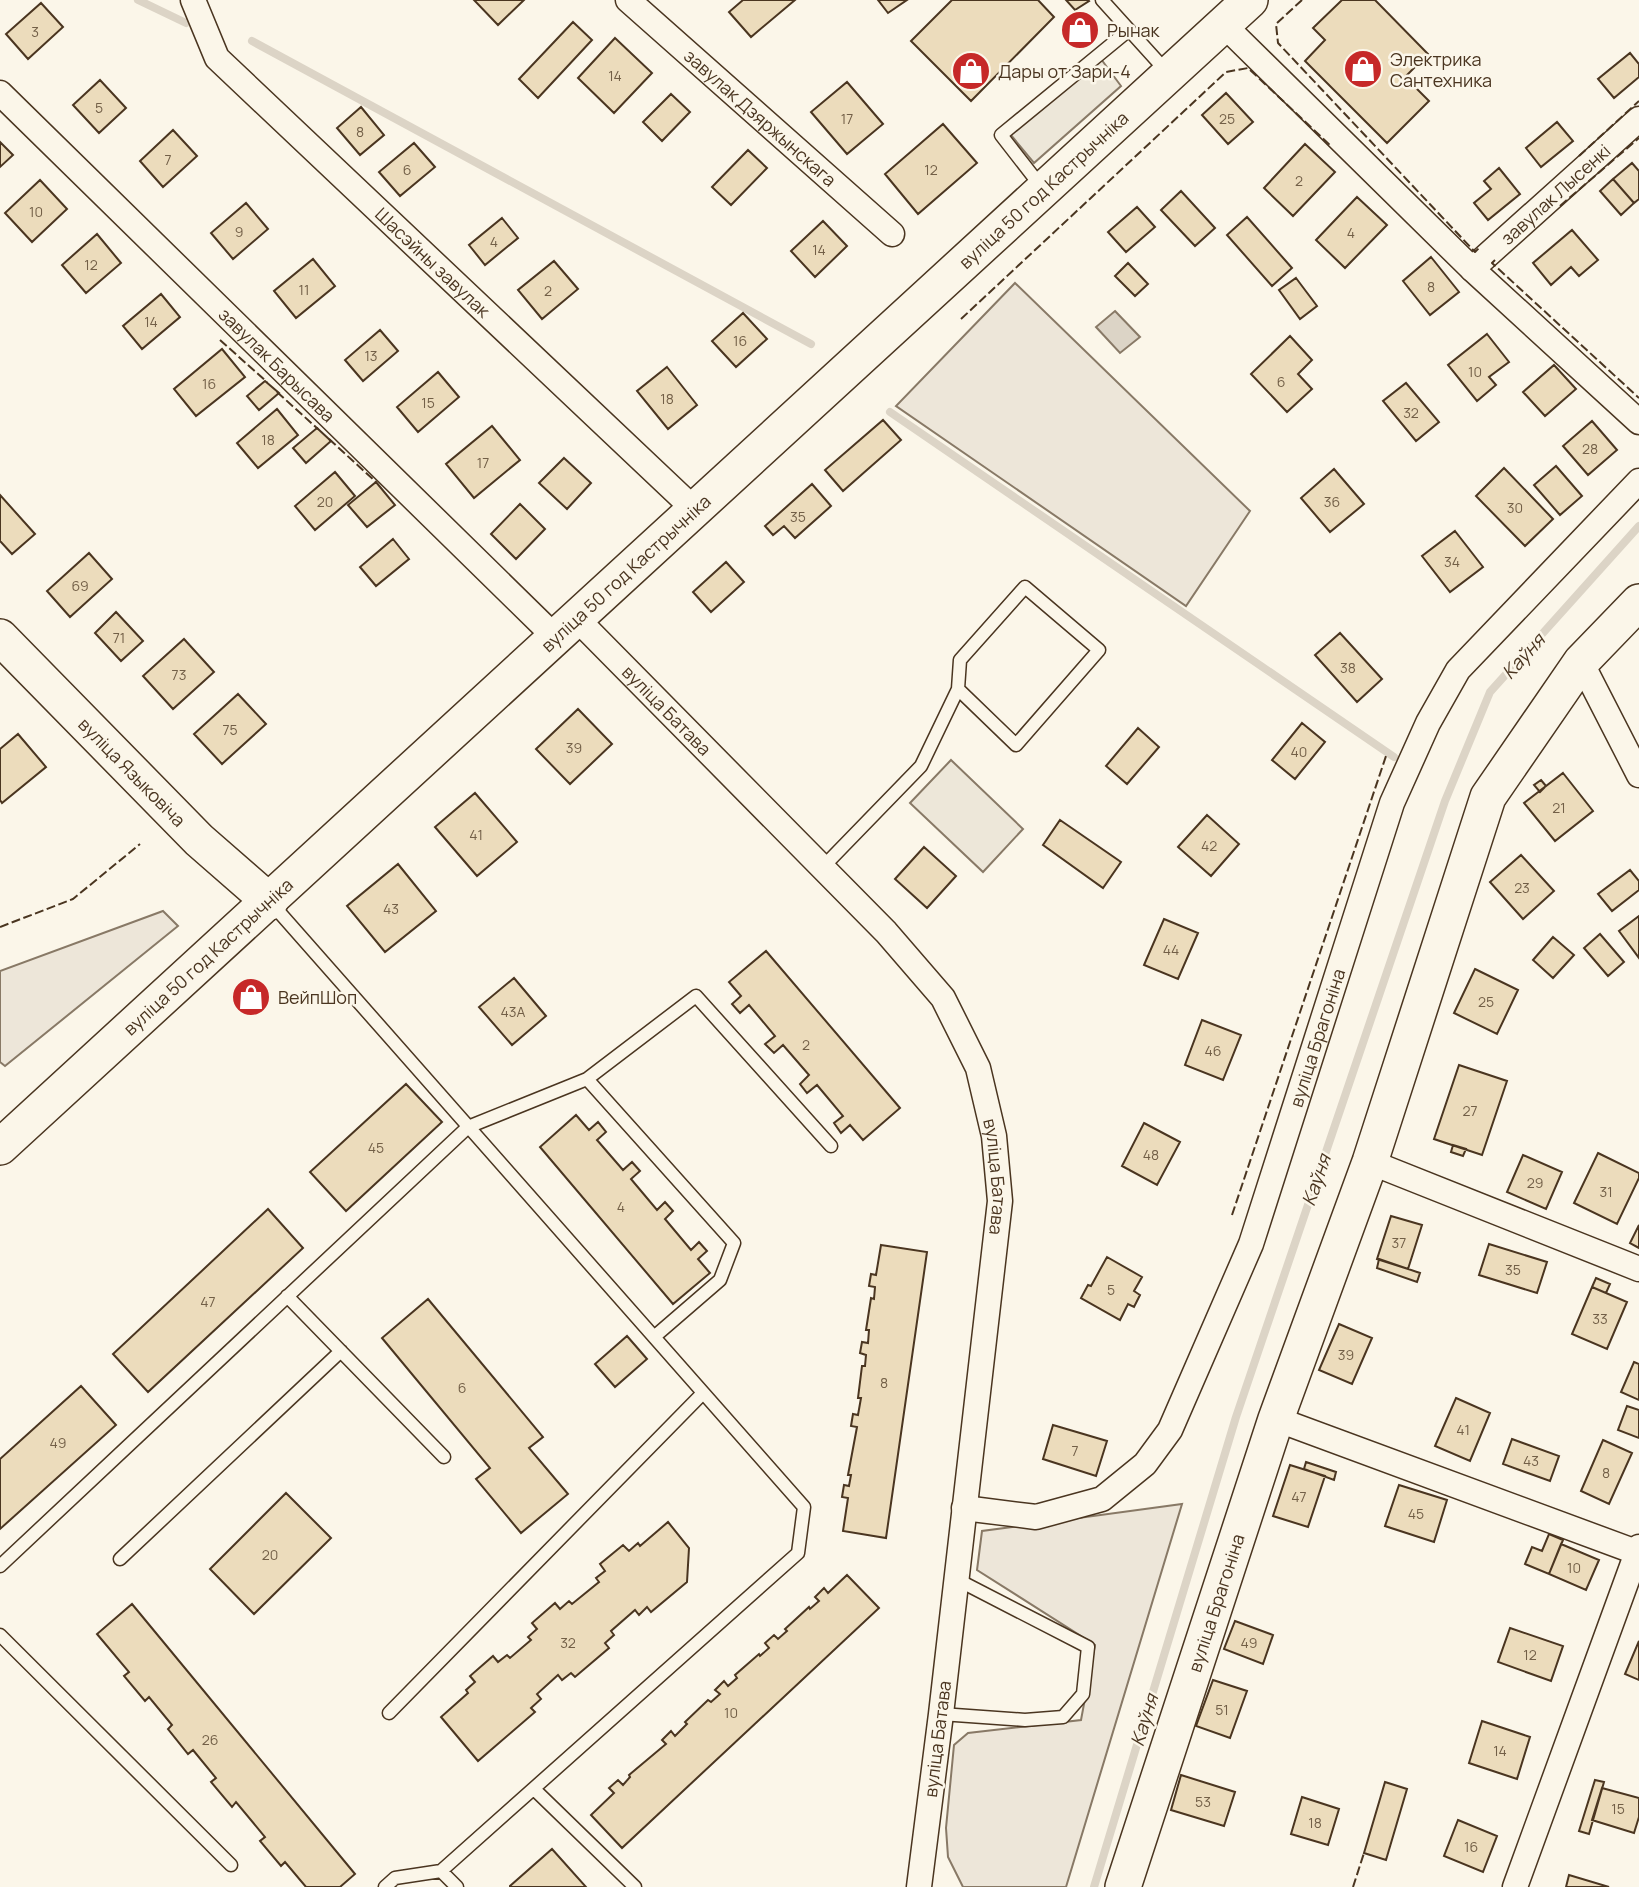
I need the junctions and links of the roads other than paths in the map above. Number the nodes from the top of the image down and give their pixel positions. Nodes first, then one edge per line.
1 (193, 0) edge
2 (628, 0) edge
3 (1102, 0) edge
4 (1250, 0) edge
5 (1224, 24) junction
6 (1129, 30) junction
7 (1168, 74) junction
8 (0, 93) edge
9 (1639, 118) edge
10 (1043, 189) junction
11 (892, 234) dead end
12 (1472, 269) junction
13 (1639, 422) edge
14 (1639, 481) edge
15 (696, 511) junction
16 (1639, 602) edge
17 (566, 628) junction
18 (0, 637) edge
19 (1581, 662) junction
20 (958, 689) junction
21 (1639, 775) edge
22 (823, 867) junction
23 (270, 902) junction
24 (587, 1079) junction
25 (468, 1127) junction
26 (831, 1146) dead end
27 (0, 1147) edge
28 (1370, 1162) junction
29 (1639, 1269) edge
30 (287, 1296) junction
31 (654, 1337) junction
32 (341, 1351) junction
33 (703, 1393) junction
34 (1276, 1419) junction
35 (444, 1457) dead end
36 (964, 1508) junction
37 (1638, 1550) edge
38 (120, 1559) dead end
39 (0, 1566) edge
40 (956, 1579) junction
41 (0, 1635) edge
42 (389, 1713) dead end
43 (941, 1714) junction
44 (534, 1789) junction
45 (231, 1865) dead end
46 (441, 1871) junction
47 (920, 1876) edge
48 (385, 1887) edge
49 (457, 1887) edge
50 (635, 1887) edge
51 (940, 1887) edge
52 (1123, 1887) edge
53 (1515, 1887) edge

1 - 15 street, Шасэйны завулак
2 - 11 street, завулак Дзяржынскага
3 - 6 lane
4 - 5 street, вуліца 50 год Кастрычніка
5 - 7 street, вуліца 50 год Кастрычніка
5 - 12 street
6 - 7 lane
6 - 10 lane
7 - 10 street, вуліца 50 год Кастрычніка
8 - 17 street, завулак Барысава
9 - 12 street, завулак Лысенкі
10 - 15 street, вуліца 50 год Кастрычніка
12 - 13 street
14 - 36 street, вуліца Брагоніна
15 - 17 street, вуліца 50 год Кастрычніка
16 - 19 street, вуліца Брагоніна
17 - 22 street, вуліца Батава
17 - 23 street, вуліца 50 год Кастрычніка
18 - 23 street, вуліца Языковіча
19 - 21 street
19 - 28 street, вуліца Брагоніна
20 - 20 lane
20 - 22 lane
22 - 36 street, вуліца Батава
23 - 25 lane
23 - 27 street, вуліца 50 год Кастрычніка
24 - 25 lane
24 - 26 lane
24 - 31 lane
25 - 30 lane
25 - 31 lane
28 - 29 street
28 - 34 street, вуліца Брагоніна
30 - 32 lane
30 - 39 lane
31 - 33 lane
32 - 35 lane
32 - 38 lane
33 - 42 lane
33 - 44 lane
34 - 37 street
34 - 52 street, вуліца Брагоніна
36 - 40 street, вуліца Батава
37 - 53 street
40 - 43 street, вуліца Батава
40 - 43 lane
41 - 45 lane
43 - 47 street, вуліца Батава
44 - 46 lane
44 - 50 lane
46 - 48 lane
46 - 49 lane
47 - 51 street

